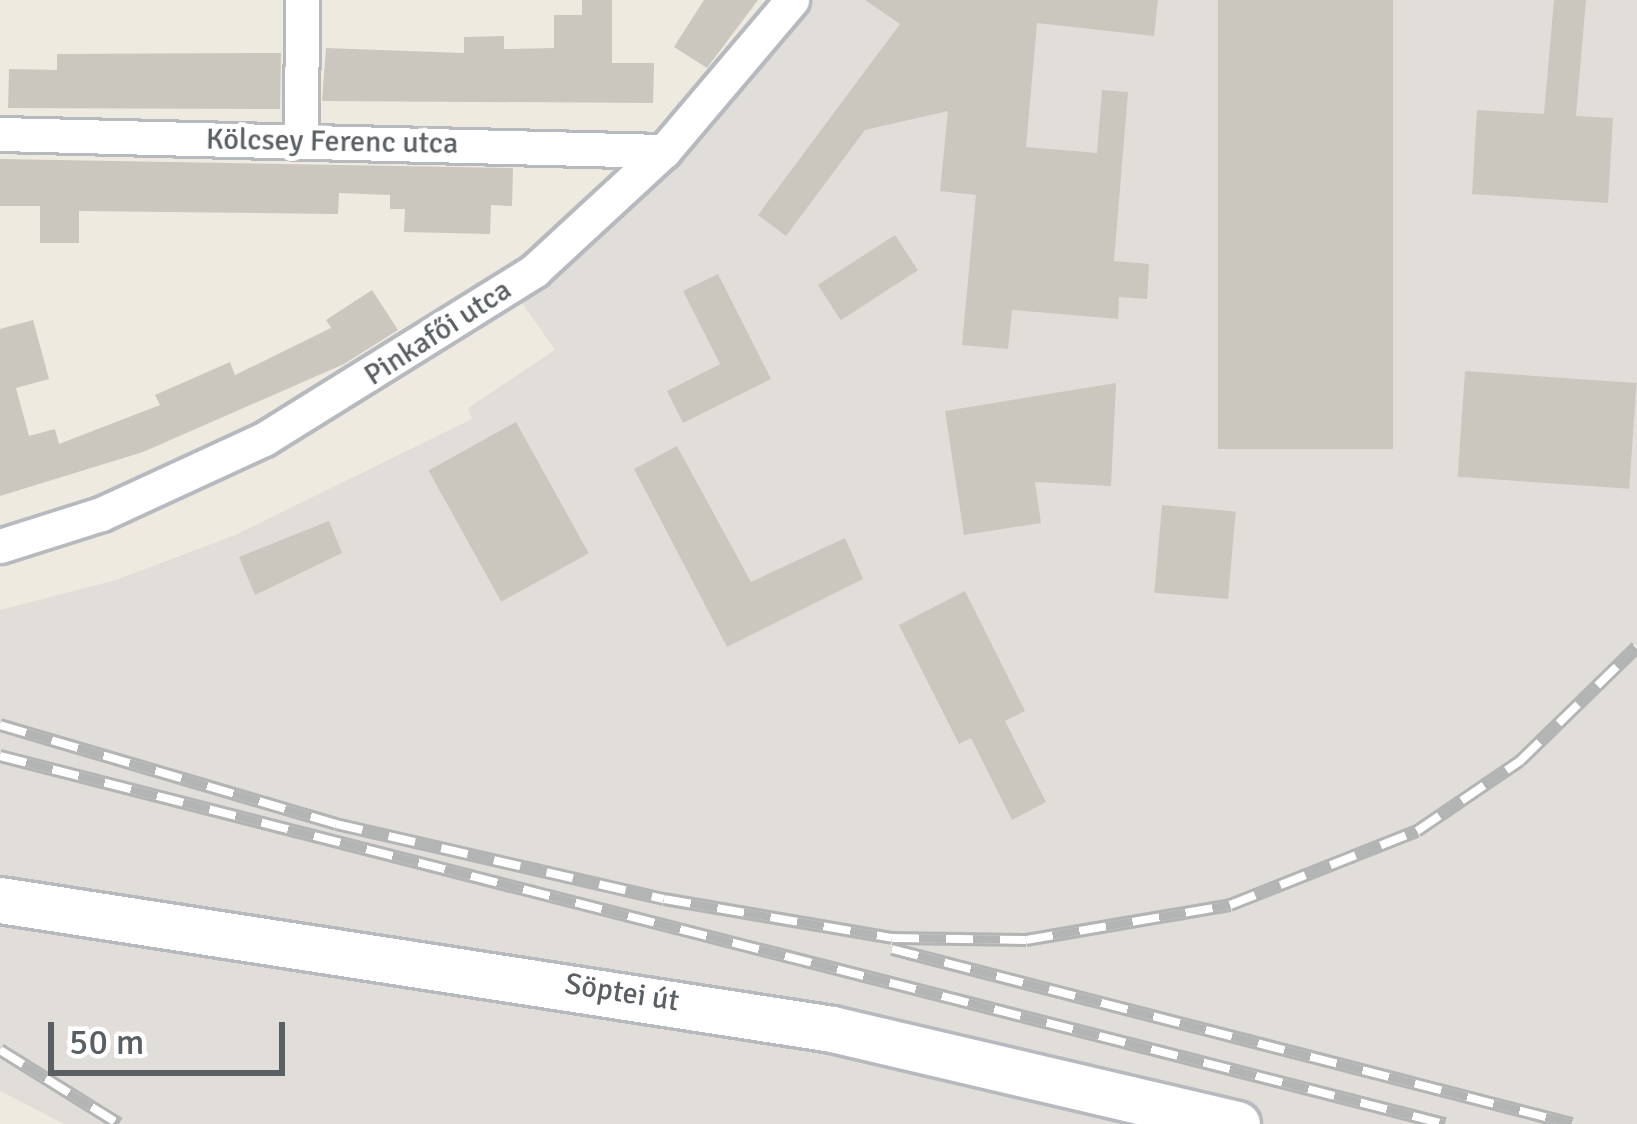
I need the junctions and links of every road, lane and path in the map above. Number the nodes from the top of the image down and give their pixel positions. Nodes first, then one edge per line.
1 (302, 0) edge
2 (793, 0) edge
3 (0, 134) edge
4 (301, 141) junction
5 (664, 151) junction
6 (0, 546) edge
7 (0, 901) edge
8 (1238, 1124) edge

1 - 4 street
2 - 5 street, Pinkafői utca
3 - 4 street, Kölcsey Ferenc utca
4 - 5 street, Kölcsey Ferenc utca
5 - 6 street, Pinkafői utca
7 - 8 street, Söptei út

